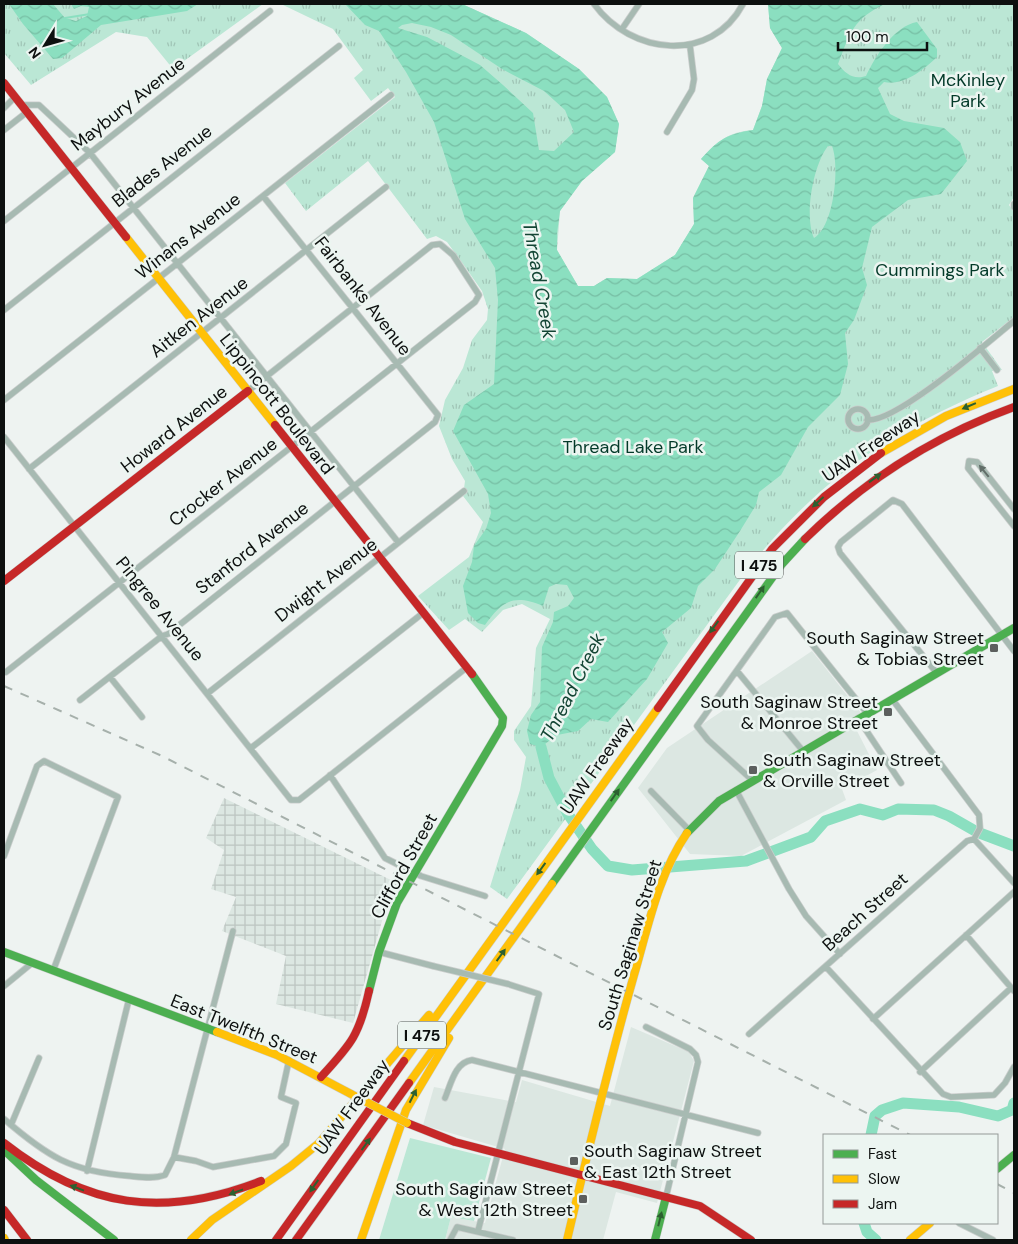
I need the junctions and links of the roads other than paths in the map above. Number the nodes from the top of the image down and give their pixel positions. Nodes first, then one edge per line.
1 (594, 4) edge
2 (639, 4) edge
3 (743, 4) edge
4 (270, 11) dead end
5 (622, 29) junction
6 (339, 46) dead end
7 (690, 46) junction
8 (4, 83) edge
9 (390, 94) dead end
10 (15, 98) junction
11 (21, 104) junction
12 (4, 108) edge
13 (27, 112) junction
14 (4, 130) edge
15 (667, 132) dead end
16 (90, 153) junction
17 (70, 169) junction
18 (386, 187) dead end
19 (264, 196) junction
20 (134, 208) junction
21 (4, 221) edge
22 (114, 223) junction
23 (432, 244) joint
24 (308, 251) junction
25 (177, 263) junction
26 (158, 278) junction
27 (352, 308) junction
28 (4, 310) edge
29 (221, 318) junction
30 (1014, 321) edge
31 (202, 333) junction
32 (980, 348) junction
33 (397, 364) junction
34 (998, 370) dead end
35 (266, 375) junction
36 (1014, 389) edge
37 (248, 391) junction
38 (4, 400) edge
39 (1014, 407) edge
40 (438, 415) joint
41 (867, 420) dead end
42 (311, 432) junction
43 (4, 437) edge
44 (292, 447) junction
45 (29, 469) junction
46 (354, 487) junction
47 (464, 491) dead end
48 (335, 502) junction
49 (1014, 509) edge
50 (1013, 522) edge
51 (75, 527) junction
52 (398, 542) junction
53 (379, 557) junction
54 (4, 581) edge
55 (119, 583) junction
56 (423, 613) junction
57 (1014, 628) edge
58 (1003, 634) junction
59 (162, 636) junction
60 (1014, 651) edge
61 (466, 668) junction
62 (737, 670) junction
63 (6, 672) dead end
64 (936, 672) junction
65 (110, 677) junction
66 (208, 693) junction
67 (892, 699) junction
68 (80, 700) dead end
69 (867, 713) junction
70 (142, 717) dead end
71 (858, 718) junction
72 (502, 726) joint
73 (250, 748) junction
74 (803, 751) junction
75 (330, 776) junction
76 (752, 780) junction
77 (901, 783) dead end
78 (736, 790) junction
79 (651, 791) dead end
80 (690, 831) junction
81 (974, 839) junction
82 (4, 856) edge
83 (415, 872) junction
84 (1014, 883) edge
85 (1014, 892) edge
86 (485, 896) dead end
87 (233, 931) dead end
88 (966, 935) junction
89 (4, 952) edge
90 (379, 952) junction
91 (840, 954) junction
92 (480, 955) junction
93 (32, 963) junction
94 (826, 967) junction
95 (53, 970) junction
96 (490, 970) junction
97 (4, 986) edge
98 (1013, 990) edge
99 (129, 999) junction
100 (873, 1019) junction
101 (646, 1027) dead end
102 (206, 1028) junction
103 (749, 1034) dead end
104 (39, 1058) dead end
105 (289, 1060) junction
106 (1014, 1067) edge
107 (520, 1071) junction
108 (920, 1072) junction
109 (321, 1077) junction
110 (603, 1094) junction
111 (445, 1098) dead end
112 (686, 1115) junction
113 (4, 1119) edge
114 (12, 1125) junction
115 (758, 1133) dead end
116 (4, 1143) edge
117 (4, 1150) edge
118 (309, 1152) junction
119 (497, 1153) junction
120 (1014, 1155) edge
121 (174, 1157) junction
122 (998, 1168) edge
123 (87, 1171) junction
124 (583, 1175) junction
125 (666, 1198) junction
126 (4, 1210) edge
127 (929, 1224) edge
128 (961, 1224) edge
129 (478, 1231) junction
130 (27, 1240) edge
131 (114, 1240) edge
132 (191, 1240) edge
133 (276, 1240) edge
134 (296, 1240) edge
135 (360, 1240) edge
136 (450, 1240) edge
137 (513, 1240) edge
138 (567, 1240) edge
139 (655, 1240) edge
140 (751, 1240) edge
141 (910, 1240) edge
142 (993, 1240) edge

1 - 5 street
2 - 5 street
3 - 7 street
4 - 16 street, Maybury Avenue
5 - 7 street
6 - 20 street, Blades Avenue
7 - 15 street
8 - 10 main road, Lippincott Boulevard
9 - 19 street, Winans Avenue
10 - 11 main road, Lippincott Boulevard
10 - 12 street
11 - 13 main road, Lippincott Boulevard
11 - 16 street, Lippincott Boulevard
13 - 14 street
13 - 17 main road, Lippincott Boulevard
16 - 17 street, Maybury Avenue
16 - 20 street, Lippincott Boulevard
17 - 21 street, Maybury Avenue
17 - 22 main road, Lippincott Boulevard
18 - 24 street, Aitken Avenue
19 - 24 street, Fairbanks Avenue
19 - 25 street, Winans Avenue
20 - 22 street, Blades Avenue
20 - 25 street, Lippincott Boulevard
22 - 26 main road, Lippincott Boulevard
22 - 28 street, Blades Avenue
23 - 27 street, Howard Avenue
23 - 33 street, Crocker Avenue
24 - 27 street, Fairbanks Avenue
24 - 29 street, Aitken Avenue
25 - 26 street, Winans Avenue
25 - 29 street, Lippincott Boulevard
26 - 31 main road, Lippincott Boulevard
26 - 38 street, Winans Avenue
27 - 33 street, Fairbanks Avenue
27 - 35 street, Howard Avenue
29 - 31 street, Aitken Avenue
29 - 35 street, Lippincott Boulevard
30 - 32 street
31 - 37 main road, Lippincott Boulevard
31 - 45 street, Aitken Avenue
32 - 34 street
32 - 41 street
33 - 40 street, Fairbanks Avenue
33 - 42 street, Crocker Avenue
35 - 37 street, Howard Avenue
35 - 42 street, Lippincott Boulevard
36 -> 92 main road, UAW Freeway / I 475
37 - 44 main road, Lippincott Boulevard
37 - 51 main road, Howard Avenue
96 -> 39 main road, UAW Freeway / I 475
40 - 46 street, Stanford Avenue
42 - 44 street, Crocker Avenue
42 - 46 street, Lippincott Boulevard
43 - 45 street, Pingree Avenue
44 - 48 main road, Lippincott Boulevard
44 - 55 street, Crocker Avenue
45 - 51 street, Pingree Avenue
46 - 48 street, Stanford Avenue
46 - 52 street, Lippincott Boulevard
47 - 52 street, Dwight Avenue
48 - 53 main road, Lippincott Boulevard
48 - 59 street, Stanford Avenue
49 -> 50 street
51 - 54 main road, Howard Avenue
51 - 55 street, Pingree Avenue
52 - 53 street, Dwight Avenue
53 - 56 main road, Lippincott Boulevard
53 - 66 street, Dwight Avenue
55 - 59 street, Pingree Avenue
55 - 63 street, Crocker Avenue
56 - 61 main road, Lippincott Boulevard
56 - 73 street
57 - 58 main road, South Saginaw Street
58 - 60 street
58 - 64 main road, South Saginaw Street
58 - 64 street
59 - 65 street, Stanford Avenue
59 - 66 street, Pingree Avenue
61 - 72 main road, Lippincott Boulevard
61 - 75 street
62 - 69 street
62 - 74 street
62 - 76 street
64 - 67 main road, South Saginaw Street
65 - 68 street, Stanford Avenue
65 - 70 street
66 - 73 street, Pingree Avenue
67 - 69 main road, South Saginaw Street
67 - 81 street, Beach Street
69 - 71 main road, South Saginaw Street
71 - 74 main road, South Saginaw Street
71 - 77 street
72 - 83 main road, Clifford Street
73 - 75 street, Pingree Avenue
74 - 76 main road, South Saginaw Street
75 - 83 street
76 - 78 main road, South Saginaw Street
78 - 80 main road, South Saginaw Street
78 - 91 street
79 - 80 street
80 - 110 main road, South Saginaw Street
81 - 84 street
81 - 91 street, Beach Street
82 - 95 street
83 - 86 street
83 - 90 main road, Clifford Street
85 - 88 street
87 - 102 street
88 - 98 street
88 - 100 street
89 - 93 main road, East Twelfth Street
90 - 107 street, bridge
90 - 109 main road, Clifford Street
91 - 94 street, Beach Street
92 - 118 main road
92 -> 133 main road, UAW Freeway / I 475
93 - 95 main road, East Twelfth Street
93 - 97 street
94 - 100 street
94 - 103 street, Beach Street
95 - 99 main road, East Twelfth Street
134 -> 96 main road, UAW Freeway / I 475
135 -> 96 main road
98 - 108 street
99 - 102 main road, East Twelfth Street
99 - 123 street
100 - 108 street
101 - 112 street
102 - 105 main road, East Twelfth Street
102 - 121 street
104 - 114 street
105 - 109 main road, East Twelfth Street
105 - 121 street
106 - 108 street
107 - 110 street
107 - 111 street
107 - 119 street
109 - 119 main road, East Twelfth Street, bridge
110 - 112 street
110 - 124 main road, South Saginaw Street
112 - 115 street
112 - 125 street
113 - 114 street
114 - 123 street
118 -> 116 main road
117 - 131 main road
118 - 132 main road
119 - 124 main road, East Twelfth Street
119 - 129 street
120 - 122 main road
121 - 123 street
124 - 125 main road, East Twelfth Street
124 - 138 main road, South Saginaw Street
139 -> 125 main road
125 - 140 main road, East Twelfth Street
126 - 130 main road
127 - 141 main road
128 - 142 street
129 - 136 street
129 - 137 street

